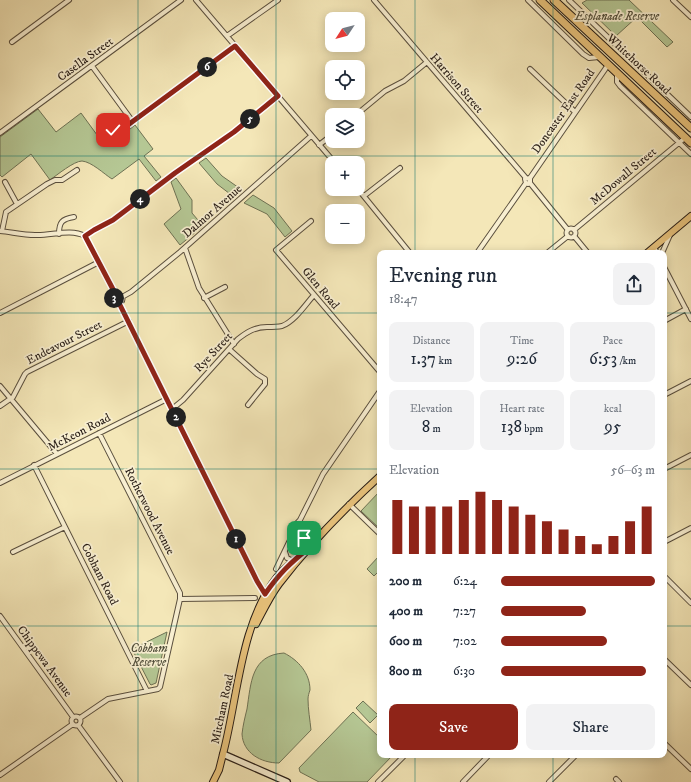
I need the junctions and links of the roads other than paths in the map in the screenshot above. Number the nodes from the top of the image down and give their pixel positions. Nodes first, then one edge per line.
1 (69, 0) edge
2 (181, 0) edge
3 (196, 0) edge
4 (278, 0) edge
5 (374, 0) edge
6 (528, 0) edge
7 (540, 0) edge
8 (554, 0) edge
9 (569, 0) edge
10 (673, 0) edge
11 (691, 17) edge
12 (228, 36) junction
13 (12, 42) dead end
14 (235, 46) junction
15 (600, 57) junction
16 (614, 57) junction
17 (427, 62) junction
18 (608, 64) junction
19 (92, 66) junction
20 (530, 69) dead end
21 (617, 72) junction
22 (278, 96) junction
23 (364, 108) edge
24 (575, 112) junction
25 (691, 117) edge
26 (133, 122) junction
27 (689, 126) edge
28 (113, 130) dead end
29 (0, 133) edge
30 (311, 136) junction
31 (325, 140) edge
32 (688, 140) edge
33 (678, 143) junction
34 (319, 145) junction
35 (691, 154) edge
36 (329, 156) edge
37 (400, 168) dead end
38 (77, 170) dead end
39 (528, 181) junction
40 (5, 182) dead end
41 (365, 195) edge
42 (364, 196) edge
43 (17, 204) junction
44 (691, 216) edge
45 (74, 217) dead end
46 (311, 221) dead end
47 (568, 230) junction
48 (574, 230) junction
49 (1, 231) edge
50 (671, 233) junction
51 (59, 234) junction
52 (85, 236) junction
53 (568, 236) junction
54 (574, 236) junction
55 (185, 248) junction
56 (408, 250) edge
57 (479, 250) edge
58 (551, 250) edge
59 (586, 250) edge
60 (655, 250) edge
61 (663, 250) edge
62 (99, 262) junction
63 (667, 274) edge
64 (225, 286) dead end
65 (116, 295) junction
66 (314, 295) junction
67 (122, 297) junction
68 (204, 298) junction
69 (119, 303) junction
70 (686, 310) junction
71 (0, 313) edge
72 (691, 319) edge
73 (667, 320) edge
74 (129, 321) junction
75 (234, 344) junction
76 (230, 350) junction
77 (377, 368) edge
78 (691, 381) edge
79 (0, 386) edge
80 (667, 393) edge
81 (377, 395) edge
82 (10, 399) junction
83 (167, 399) junction
84 (248, 405) dead end
85 (0, 406) edge
86 (172, 409) junction
87 (99, 433) junction
88 (57, 454) junction
89 (691, 455) edge
90 (34, 465) junction
91 (667, 467) edge
92 (377, 479) edge
93 (0, 482) edge
94 (350, 504) junction
95 (65, 527) junction
96 (691, 528) edge
97 (377, 531) edge
98 (290, 540) dead end
99 (667, 540) edge
100 (309, 548) junction
101 (13, 552) dead end
102 (285, 552) junction
103 (293, 561) junction
104 (276, 569) dead end
105 (667, 579) edge
106 (268, 595) junction
107 (255, 598) dead end
108 (180, 599) junction
109 (691, 603) edge
110 (0, 616) edge
111 (667, 663) edge
112 (691, 685) edge
113 (147, 691) junction
114 (73, 717) junction
115 (80, 718) junction
116 (72, 724) junction
117 (78, 725) junction
118 (667, 746) edge
119 (223, 754) junction
120 (402, 758) edge
121 (486, 758) edge
122 (573, 758) edge
123 (691, 769) edge
124 (0, 775) edge
125 (284, 781) edge
126 (466, 781) edge
127 (120, 782) edge
128 (213, 782) edge
129 (378, 782) edge
130 (549, 782) edge

1 - 13 street
2 - 19 street, Casella Street
3 - 12 street
4 - 12 street
5 - 17 street, Harrison Street
6 - 15 street, Whitehorse Road
7 - 15 highway, Whitehorse Road
8 - 16 highway, Whitehorse Road
9 - 25 street, Whitehorse Road
10 - 11 street
12 - 14 street
14 - 22 street
14 - 26 street
15 - 18 highway, Whitehorse Road
16 - 18 highway, Doncaster East Road
16 - 27 highway, Whitehorse Road
17 - 23 street
17 - 39 street, Harrison Street
18 - 21 highway, Whitehorse Road
18 - 24 street, Doncaster East Road
19 - 26 street
19 - 29 street, Casella Street
20 - 24 street
21 - 32 highway, Whitehorse Road
21 - 33 street, Whitehorse Road
22 - 30 street
22 - 52 street
24 - 39 street, Doncaster East Road
26 - 28 street
30 - 34 street
30 - 55 street, Dalmor Avenue
31 - 34 street
32 - 33 street, McDowall Street
33 - 35 street, Whitehorse Road
33 - 48 street, McDowall Street
34 - 36 street
37 - 41 street
38 - 43 street
39 - 47 street, Harrison Street
39 - 57 street, Doncaster East Road
40 - 43 street
42 - 56 street
43 - 49 street
44 - 50 main road
45 - 51 street
46 - 66 street, Glen Road
47 - 48 street
47 - 53 street
48 - 54 street
49 - 51 street
50 - 60 main road
50 - 61 street
51 - 52 street
52 - 62 street
53 - 54 street
53 - 58 street
54 - 59 street
55 - 67 street, Dalmor Avenue
55 - 68 street
62 - 65 street
62 - 71 street
63 - 70 street
64 - 68 street
65 - 67 street
65 - 69 street
66 - 75 street, Rye Street
66 - 77 street, Glen Road
67 - 69 street
68 - 75 street
69 - 74 street
70 - 72 street
70 - 73 street
74 - 82 street, Endeavour Street
74 - 83 street
75 - 76 street, Rye Street
76 - 84 street
76 - 86 street, Rye Street
78 - 80 street
79 - 82 street
81 - 100 street
82 - 85 street, Endeavour Street
82 - 88 street
83 - 86 street
83 - 87 street, McKeon Road
86 - 106 street
87 - 88 street, McKeon Road
87 - 108 street, Rotherwood Avenue
88 - 90 street, McKeon Road
89 - 91 street
90 - 93 street, McKeon Road
90 - 95 street, Cobham Road
92 - 94 main road, Mitcham Road
94 - 97 street
94 - 100 main road, Mitcham Road
95 - 101 street
95 - 113 street, Cobham Road
96 - 99 street
98 - 102 street
100 - 103 main road, Mitcham Road
100 - 106 main road, Mitcham Road
102 - 103 street
102 - 104 street
103 - 106 main road, Mitcham Road
105 - 109 street
106 - 119 main road, Mitcham Road
107 - 108 street
108 - 113 street
110 - 114 street, Chippewa Avenue
111 - 112 street
113 - 115 street
114 - 115 street
114 - 116 street
115 - 117 street
116 - 117 street
116 - 124 street
117 - 127 street
118 - 123 street
119 - 125 main road
119 - 128 main road, Mitcham Road
120 - 129 street
121 - 126 street
122 - 130 street

